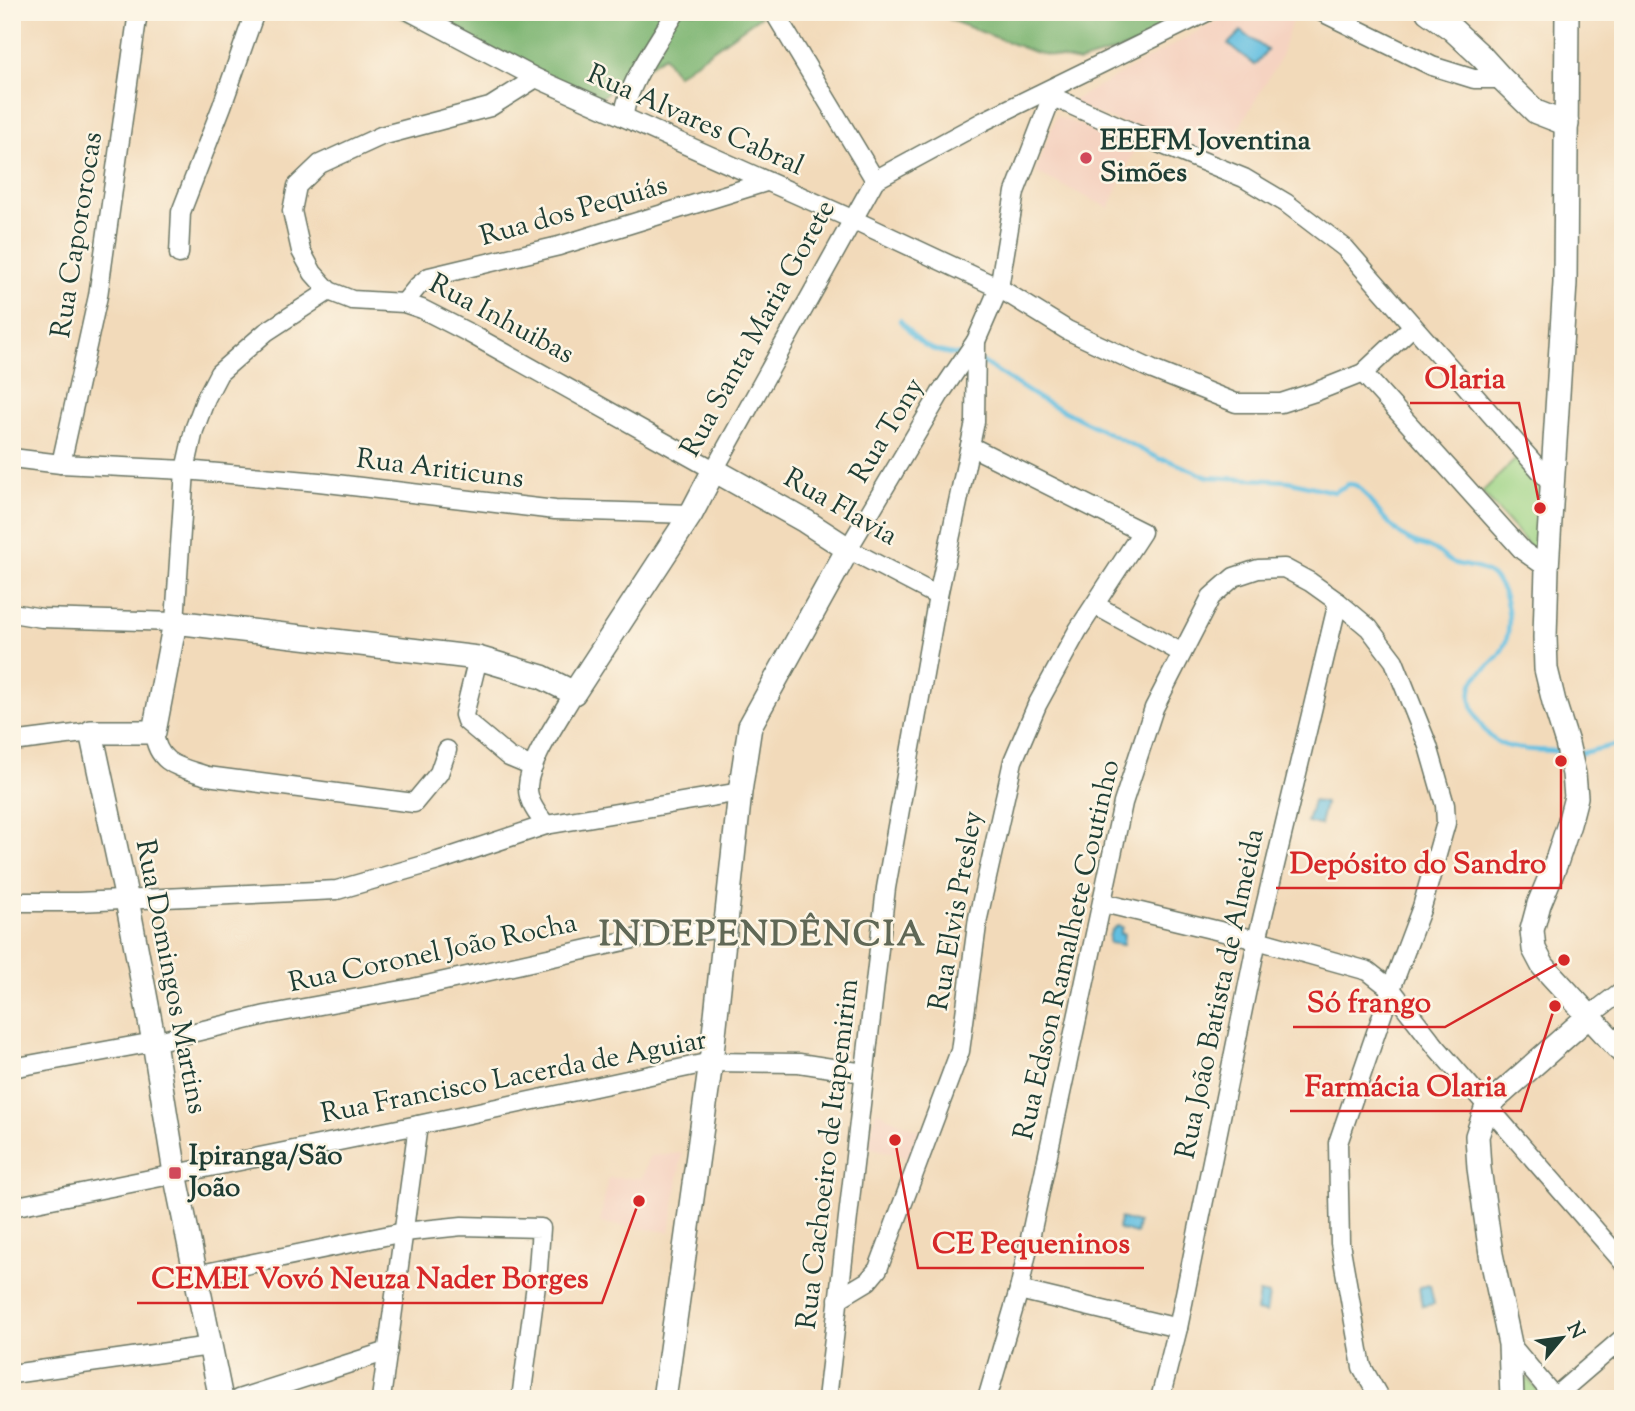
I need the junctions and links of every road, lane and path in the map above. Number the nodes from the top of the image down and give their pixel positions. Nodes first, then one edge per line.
1 (138, 12) edge
2 (255, 12) edge
3 (411, 12) edge
4 (676, 12) edge
5 (774, 12) edge
6 (1207, 12) edge
7 (1322, 12) edge
8 (1428, 12) edge
9 (1567, 12) edge
10 (536, 78) junction
11 (1502, 79) junction
12 (1048, 94) junction
13 (624, 117) junction
14 (1567, 124) junction
15 (875, 180) junction
16 (766, 182) junction
17 (854, 220) junction
18 (179, 254) dead end
19 (999, 288) junction
20 (329, 291) junction
21 (404, 303) junction
22 (1413, 326) junction
23 (976, 341) junction
24 (1363, 373) junction
25 (970, 446) junction
26 (12, 458) edge
27 (61, 464) junction
28 (185, 470) junction
29 (714, 470) junction
30 (1552, 484) junction
31 (691, 514) junction
32 (848, 549) junction
33 (1547, 568) junction
34 (938, 596) junction
35 (1338, 602) junction
36 (1095, 605) junction
37 (12, 613) edge
38 (175, 622) junction
39 (1182, 653) junction
40 (478, 658) junction
41 (574, 693) junction
42 (90, 732) junction
43 (154, 732) junction
44 (12, 742) edge
45 (447, 750) dead end
46 (533, 767) junction
47 (740, 792) junction
48 (547, 825) junction
49 (127, 900) junction
50 (12, 902) edge
51 (1103, 903) junction
52 (725, 928) junction
53 (1257, 940) junction
54 (1391, 989) junction
55 (1623, 990) edge
56 (1589, 1016) junction
57 (154, 1042) junction
58 (1623, 1053) edge
59 (711, 1062) junction
60 (12, 1068) edge
61 (864, 1073) junction
62 (1487, 1106) junction
63 (418, 1125) junction
64 (175, 1173) junction
65 (12, 1207) edge
66 (404, 1232) junction
67 (1623, 1262) edge
68 (197, 1275) junction
69 (1019, 1290) junction
70 (838, 1299) junction
71 (1178, 1328) junction
72 (1623, 1338) edge
73 (1510, 1344) junction
74 (210, 1346) junction
75 (388, 1351) junction
76 (12, 1374) edge
77 (1554, 1398) edge
78 (221, 1399) edge
79 (239, 1399) edge
80 (381, 1399) edge
81 (522, 1399) edge
82 (664, 1399) edge
83 (827, 1399) edge
84 (987, 1399) edge
85 (1160, 1399) edge
86 (1380, 1399) edge
87 (1512, 1399) edge

1 - 27 street, Rua Capororocas
2 - 18 street
3 - 10 street, Rua Alvares Cabral
4 - 13 street
5 - 15 street
6 - 12 street
7 - 11 street
8 - 11 street
9 - 14 street
10 - 13 street, Rua Alvares Cabral
10 - 20 street
11 - 14 street
12 - 15 street
12 - 19 street, Rua Cachoeiro de Itapemirim
12 - 22 street
13 - 16 street, Rua Alvares Cabral
14 - 30 street
15 - 17 street, Rua Santa Maria Gorete
16 - 17 street, Rua Alvares Cabral
16 - 21 street, Rua dos Pequiás
17 - 19 street, Rua Alvares Cabral
17 - 29 street, Rua Santa Maria Gorete
19 - 23 street, Rua Cachoeiro de Itapemirim
19 - 24 street, Rua Alvares Cabral
20 - 21 street, Rua Inhuibas
20 - 28 street
21 - 29 street, Rua Inhuibas
22 - 24 street
22 - 30 street
23 - 25 street, Rua Cachoeiro de Itapemirim
23 - 32 street, Rua Tony
24 - 33 street
25 - 34 street, Rua Cachoeiro de Itapemirim
25 - 36 street, Rua Elvis Presley
26 - 27 street, Rua Ariticuns
27 - 28 street, Rua Ariticuns
28 - 31 street, Rua Ariticuns
28 - 38 street
29 - 31 street, Rua Santa Maria Gorete
29 - 32 street, Rua Flavia
30 - 33 street
31 - 41 street, Rua Santa Maria Gorete
32 - 34 street, Rua Flavia
32 - 47 street
33 - 56 street
34 - 61 street, Rua Cachoeiro de Itapemirim
35 - 39 street, Rua Edson Ramalhete Coutinho
35 - 53 street, Rua João Batista de Almeida
35 - 54 street, Rua Edson Ramalhete Coutinho
36 - 39 street
36 - 70 street, Rua Elvis Presley
37 - 38 street
38 - 40 street
38 - 43 street
39 - 51 street, Rua Edson Ramalhete Coutinho
40 - 41 street
40 - 46 street
41 - 46 street, Rua Santa Maria Gorete
42 - 43 street
42 - 44 street
42 - 49 street, Rua Domingos Martins
43 - 45 street
46 - 48 street, Rua Santa Maria Gorete
47 - 48 street
47 - 52 street
48 - 49 street
49 - 50 street
49 - 57 street, Rua Domingos Martins
51 - 53 street
51 - 69 street, Rua Edson Ramalhete Coutinho
52 - 57 street, Rua Coronel João Rocha
52 - 59 street
53 - 54 street
53 - 71 street, Rua João Batista de Almeida
54 - 62 street
54 - 86 street, Rua Edson Ramalhete Coutinho
55 - 56 street
56 - 58 street
56 - 62 street
57 - 60 street, Rua Coronel João Rocha
57 - 64 street, Rua Domingos Martins
59 - 61 street, Rua Francisco Lacerda de Aguiar
59 - 63 street, Rua Francisco Lacerda de Aguiar
59 - 82 street
61 - 70 street, Rua Cachoeiro de Itapemirim
62 - 67 street
62 - 73 street
63 - 64 street, Rua Francisco Lacerda de Aguiar
63 - 66 street
64 - 65 street, Rua Francisco Lacerda de Aguiar
64 - 68 street, Rua Domingos Martins
66 - 68 street
66 - 75 street
66 - 81 street
68 - 74 street, Rua Domingos Martins
69 - 71 street
69 - 84 street, Rua Edson Ramalhete Coutinho
70 - 83 street, Rua Cachoeiro de Itapemirim
71 - 85 street, Rua João Batista de Almeida
72 - 77 street
73 - 77 street
73 - 87 street
74 - 76 street
74 - 78 street, Rua Domingos Martins
75 - 79 street
75 - 80 street

